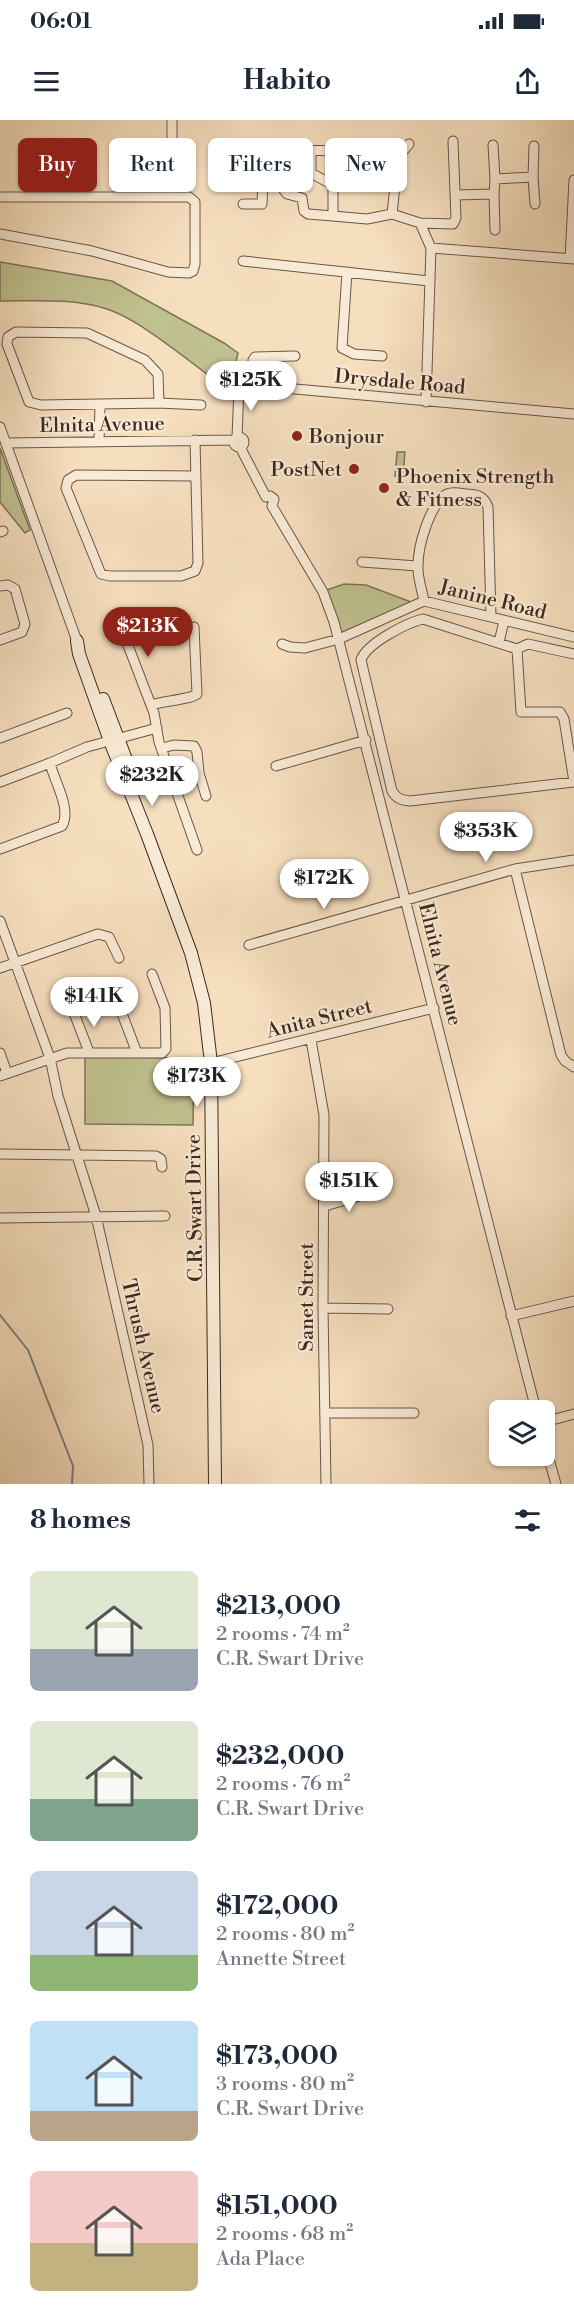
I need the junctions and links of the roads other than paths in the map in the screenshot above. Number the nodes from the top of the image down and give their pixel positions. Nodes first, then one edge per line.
1 (172, 120) edge
2 (172, 138) edge
3 (453, 141) dead end
4 (409, 144) dead end
5 (493, 145) dead end
6 (407, 146) edge
7 (534, 146) dead end
8 (533, 177) junction
9 (495, 179) junction
10 (574, 180) edge
11 (264, 192) edge
12 (286, 192) edge
13 (333, 192) edge
14 (394, 192) edge
15 (495, 194) junction
16 (455, 195) junction
17 (0, 197) edge
18 (243, 204) dead end
19 (535, 204) dead end
20 (392, 214) junction
21 (333, 216) junction
22 (420, 223) junction
23 (573, 223) edge
24 (495, 230) dead end
25 (0, 234) edge
26 (432, 248) junction
27 (572, 259) edge
28 (243, 261) dead end
29 (347, 272) junction
30 (429, 281) junction
31 (295, 356) dead end
32 (382, 357) dead end
33 (260, 386) junction
34 (426, 402) junction
35 (159, 403) junction
36 (100, 405) junction
37 (201, 405) dead end
38 (574, 414) edge
39 (0, 427) edge
40 (195, 440) junction
41 (99, 441) junction
42 (237, 442) junction
43 (6, 443) junction
44 (196, 476) junction
45 (362, 562) dead end
46 (417, 566) junction
47 (0, 586) edge
48 (424, 601) junction
49 (491, 617) junction
50 (504, 621) junction
51 (119, 622) dead end
52 (194, 627) dead end
53 (574, 637) edge
54 (339, 639) junction
55 (0, 640) edge
56 (77, 641) joint
57 (499, 642) junction
58 (282, 644) dead end
59 (518, 649) junction
60 (574, 654) edge
61 (151, 705) junction
62 (67, 713) dead end
63 (157, 728) junction
64 (0, 738) edge
65 (115, 740) junction
66 (366, 740) junction
67 (162, 748) junction
68 (50, 763) junction
69 (276, 766) dead end
70 (0, 782) edge
71 (574, 782) edge
72 (206, 796) dead end
73 (0, 849) edge
74 (197, 849) dead end
75 (574, 860) edge
76 (515, 869) junction
77 (406, 901) junction
78 (0, 921) edge
79 (249, 945) dead end
80 (119, 958) dead end
81 (15, 962) junction
82 (0, 968) edge
83 (152, 974) dead end
84 (112, 990) dead end
85 (434, 1008) junction
86 (74, 1013) dead end
87 (311, 1040) junction
88 (0, 1053) edge
89 (89, 1053) junction
90 (137, 1053) junction
91 (50, 1058) junction
92 (212, 1063) junction
93 (574, 1067) edge
94 (4, 1074) edge
95 (0, 1154) edge
96 (75, 1156) junction
97 (162, 1167) dead end
98 (366, 1194) dead end
99 (325, 1206) junction
100 (96, 1216) junction
101 (165, 1216) dead end
102 (0, 1218) edge
103 (574, 1301) edge
104 (323, 1308) junction
105 (388, 1309) dead end
106 (511, 1316) junction
107 (533, 1400) edge
108 (325, 1413) junction
109 (414, 1413) dead end
110 (574, 1414) edge
111 (555, 1419) edge
112 (551, 1466) edge
113 (149, 1484) edge
114 (215, 1484) edge
115 (326, 1484) edge
116 (556, 1484) edge

1 - 2 street
3 - 16 street
4 - 6 street
5 - 9 street
7 - 8 street
8 - 9 street
8 - 19 street
9 - 15 street
10 - 23 street
11 - 18 street
12 - 21 street
13 - 21 street
14 - 20 street
15 - 16 street
15 - 24 street
16 - 22 street
17 - 25 street
20 - 21 street
20 - 22 street
22 - 26 street
23 - 27 street
26 - 27 street
26 - 30 street
28 - 29 street
29 - 30 street
29 - 32 street
30 - 34 street
31 - 33 street
33 - 34 street, Drysdale Road
33 - 42 street, Drysdale Road
34 - 38 street, Drysdale Road
35 - 36 street
35 - 36 street
35 - 37 street
36 - 41 street
39 - 43 street, C.R. Swart Drive
40 - 41 street, Elnita Avenue
40 - 42 street, Elnita Avenue
40 - 44 street
41 - 43 street, Elnita Avenue
42 - 54 street, Elnita Avenue
43 - 56 street, C.R. Swart Drive
44 - 44 street
45 - 46 street
46 - 48 street
46 - 49 street
47 - 55 street
48 - 49 street, Janine Road
48 - 54 street, Janine Road
49 - 50 street, Janine Road
50 - 53 street, Janine Road
50 - 57 street
51 - 61 street
52 - 61 street
54 - 58 street, Janine Road
54 - 66 street, Elnita Avenue
56 - 65 street, C.R. Swart Drive
57 - 59 street
57 - 71 street
59 - 60 street
59 - 71 street
61 - 63 street
62 - 64 street
63 - 65 street
63 - 67 street
65 - 68 street
65 - 92 street, C.R. Swart Drive
66 - 69 street
66 - 77 street, Elnita Avenue
67 - 72 street
67 - 74 street
68 - 70 street
68 - 73 street
75 - 76 street
76 - 77 street
76 - 93 street
77 - 79 street
77 - 85 street, Elnita Avenue
78 - 81 street, Thrush Avenue
80 - 81 street
81 - 82 street
81 - 91 street, Thrush Avenue
83 - 90 street
84 - 90 street
85 - 87 street, Anita Street
85 - 106 street, Elnita Avenue
86 - 89 street
87 - 92 street, Anita Street
87 - 99 street, Sanet Street
88 - 94 street
89 - 90 street
89 - 91 street
91 - 94 street
91 - 96 street, Thrush Avenue
92 - 114 street, C.R. Swart Drive
95 - 96 street
96 - 97 street
96 - 100 street, Thrush Avenue
98 - 99 street
99 - 104 street, Sanet Street
100 - 101 street
100 - 102 street
100 - 113 street, Thrush Avenue
103 - 106 street
104 - 105 street
104 - 108 street, Sanet Street
106 - 107 street, Elnita Avenue
108 - 109 street
108 - 115 street, Sanet Street
110 - 111 street
112 - 116 street

